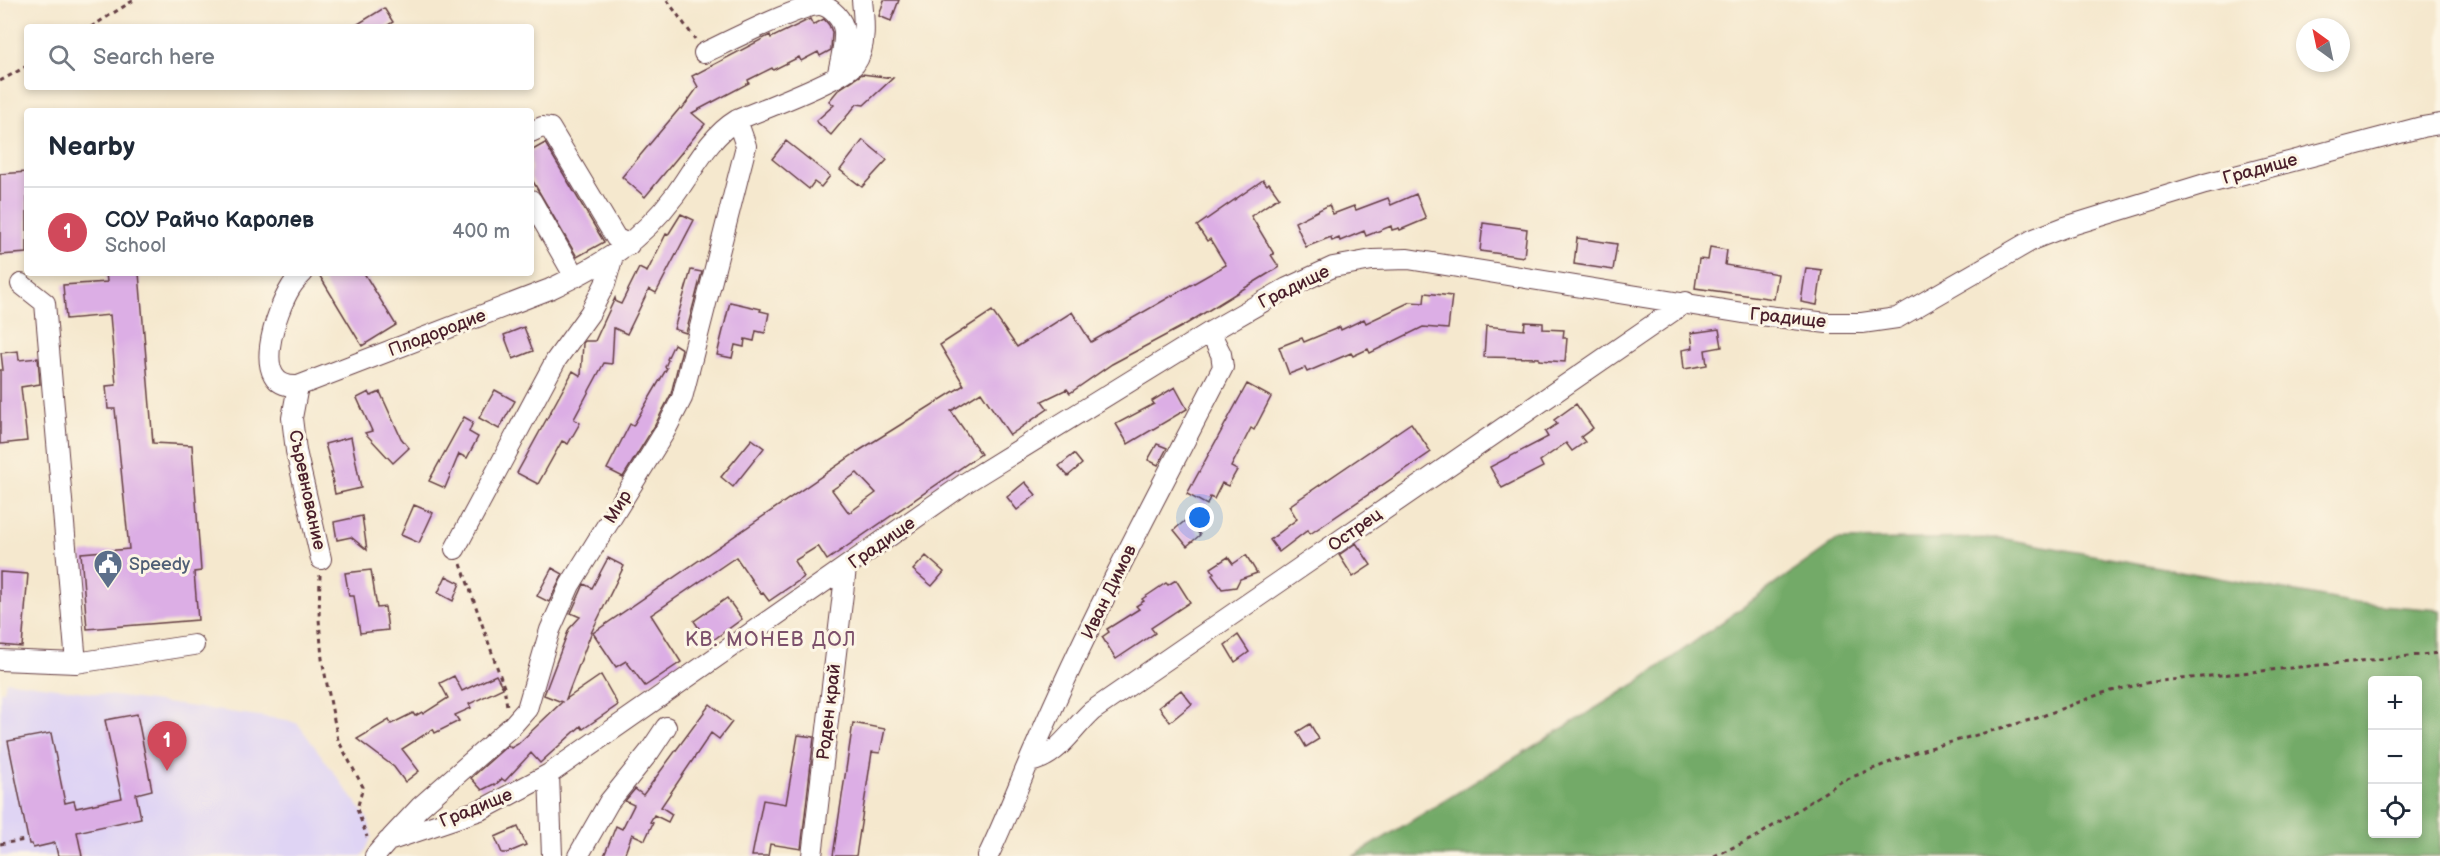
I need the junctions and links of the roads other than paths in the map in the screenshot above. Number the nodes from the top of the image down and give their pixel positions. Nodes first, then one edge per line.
1 (862, 0) edge
2 (704, 53) road end
3 (837, 77) junction
4 (737, 120) junction
5 (2440, 124) edge
6 (534, 131) edge
7 (534, 205) edge
8 (629, 245) junction
9 (613, 256) junction
10 (300, 276) edge
11 (575, 277) junction
12 (21, 284) dead end
13 (1686, 302) junction
14 (1210, 332) junction
15 (298, 386) junction
16 (455, 549) road end
17 (321, 558) road end
18 (846, 568) junction
19 (194, 645) dead end
20 (0, 660) edge
21 (76, 663) junction
22 (666, 727) dead end
23 (1029, 762) junction
24 (549, 774) junction
25 (388, 841) junction
26 (372, 851) edge
27 (552, 856) edge
28 (578, 856) edge
29 (812, 856) edge
30 (988, 856) edge

1 - 3 street
2 - 3 street
3 - 4 street
4 - 8 street
4 - 25 street, Мир
5 - 13 street, Градище
6 - 8 street
7 - 11 street
8 - 9 street
9 - 11 street
9 - 16 street
10 - 15 street
11 - 15 street, Плодородие
12 - 21 street
13 - 14 street, Градище
13 - 23 street, Острец
14 - 18 street, Градище
14 - 23 street, Иван Димов
15 - 17 street, Съревнование
18 - 24 street, Градище
18 - 29 street, Роден край
19 - 21 street
20 - 21 street
22 - 28 street
23 - 30 street, Иван Димов
24 - 25 street, Градище
24 - 27 street
25 - 26 street

